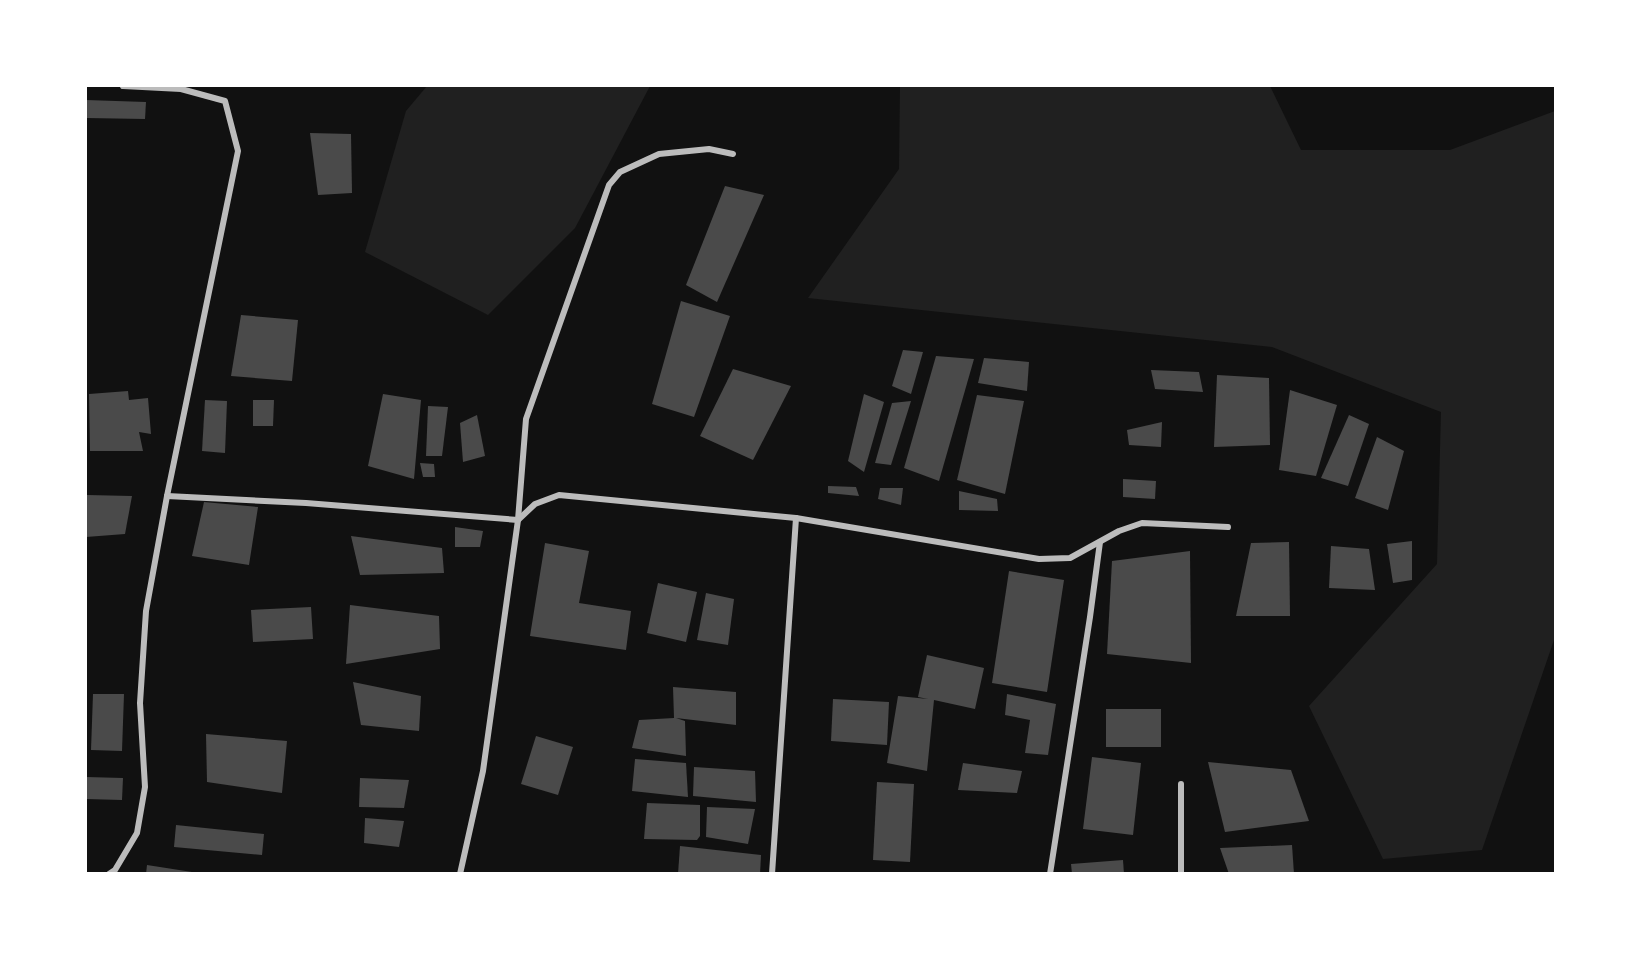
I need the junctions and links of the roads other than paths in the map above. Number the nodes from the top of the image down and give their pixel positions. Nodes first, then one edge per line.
1 (123, 86) edge
2 (733, 154) dead end
3 (167, 496) junction
4 (796, 518) junction
5 (518, 520) junction
6 (1228, 527) dead end
7 (1100, 542) junction
8 (1181, 784) dead end
9 (109, 873) edge
10 (460, 873) edge
11 (772, 873) edge
12 (1050, 873) edge
13 (1181, 873) edge

1 - 3 street
2 - 5 street
3 - 5 street
3 - 9 street
4 - 5 street
4 - 7 street
4 - 11 street
5 - 10 street
6 - 7 street
7 - 12 street
8 - 13 street

